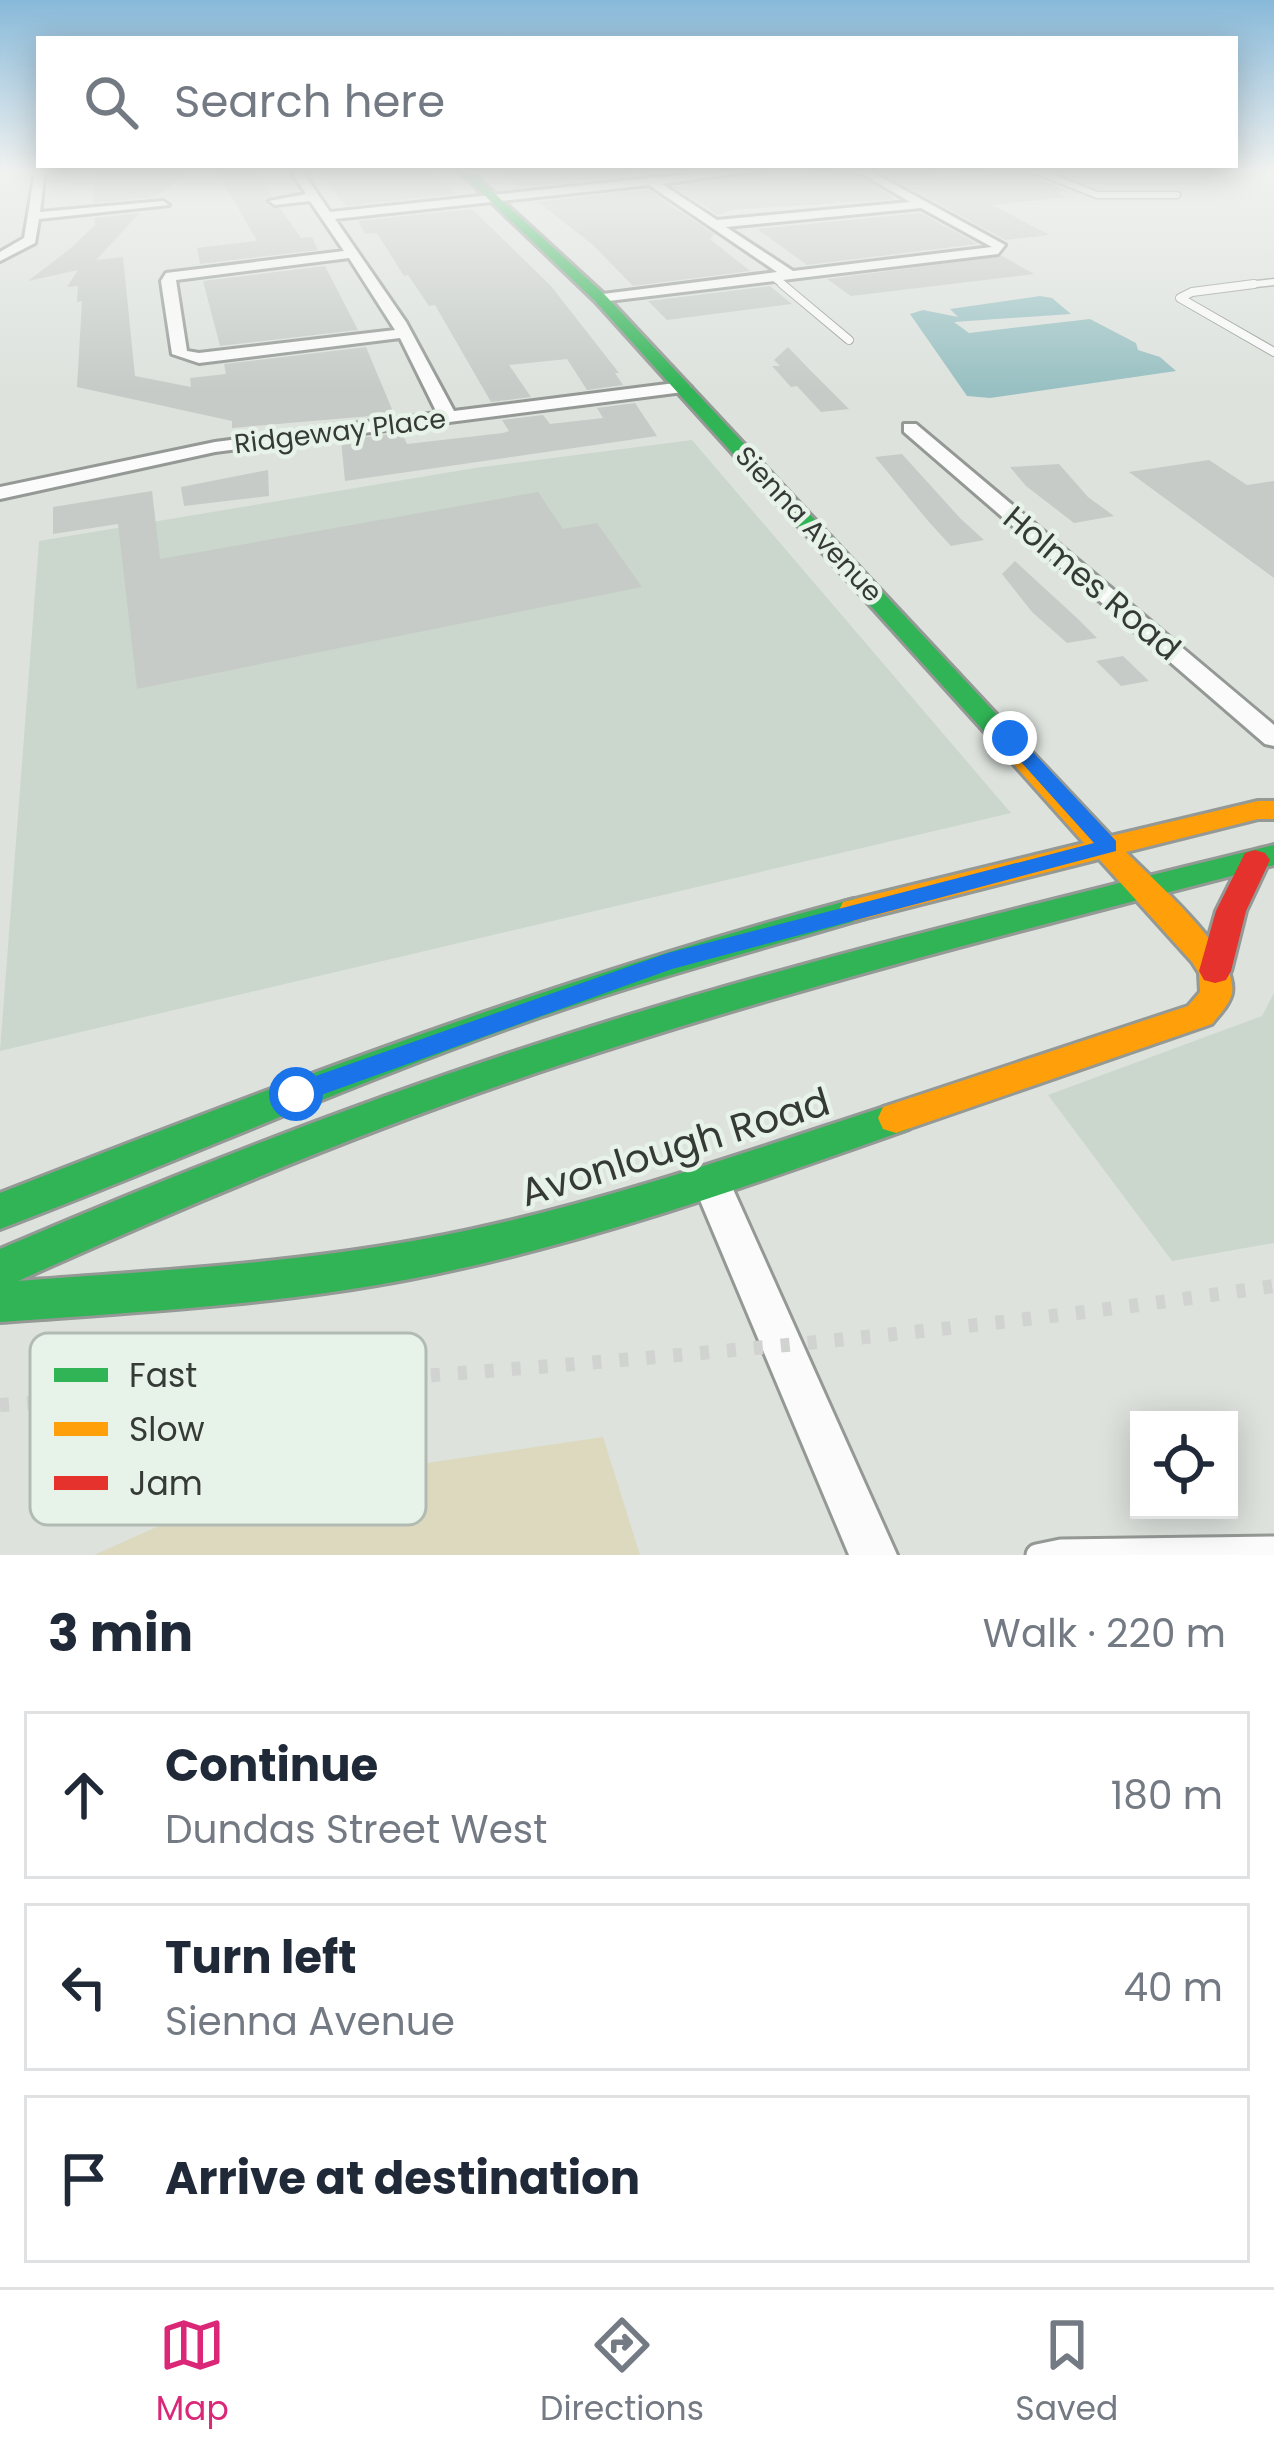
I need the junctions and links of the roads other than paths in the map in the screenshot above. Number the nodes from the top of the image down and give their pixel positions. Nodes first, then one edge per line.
1 (346, 244) edge
2 (543, 244) edge
3 (740, 244) edge
4 (996, 244) edge
5 (353, 254) junction
6 (782, 276) junction
7 (1274, 282) edge
8 (601, 298) junction
9 (405, 332) junction
10 (849, 340) dead end
11 (1274, 352) edge
12 (682, 387) junction
13 (448, 417) junction
14 (910, 428) dead end
15 (0, 493) edge
16 (1274, 738) edge
17 (1274, 810) edge
18 (1108, 846) junction
19 (1264, 857) edge
20 (1145, 887) junction
21 (1215, 971) junction
22 (711, 1181) junction
23 (0, 1211) edge
24 (0, 1269) edge
25 (0, 1302) edge
26 (1274, 1547) edge
27 (872, 1555) edge
28 (1036, 1555) edge

1 - 5 street
2 - 8 street, Sienna Avenue
3 - 6 street
4 - 6 street
5 - 9 street
5 - 9 street
6 - 8 street
6 - 10 lane
7 - 11 lane
8 - 12 street, Sienna Avenue
9 - 13 street
12 - 13 street, Ridgeway Place
12 - 18 street, Sienna Avenue
13 - 15 street, Ridgeway Place
14 - 16 street, Holmes Road
17 - 18 street
18 - 20 street, Sienna Avenue
18 - 23 street
19 - 20 street
19 - 21 street
20 - 21 street
20 - 24 street
21 - 22 street, Avonlough Road
22 - 25 street, Avonlough Road
22 - 27 street
26 - 28 lane

